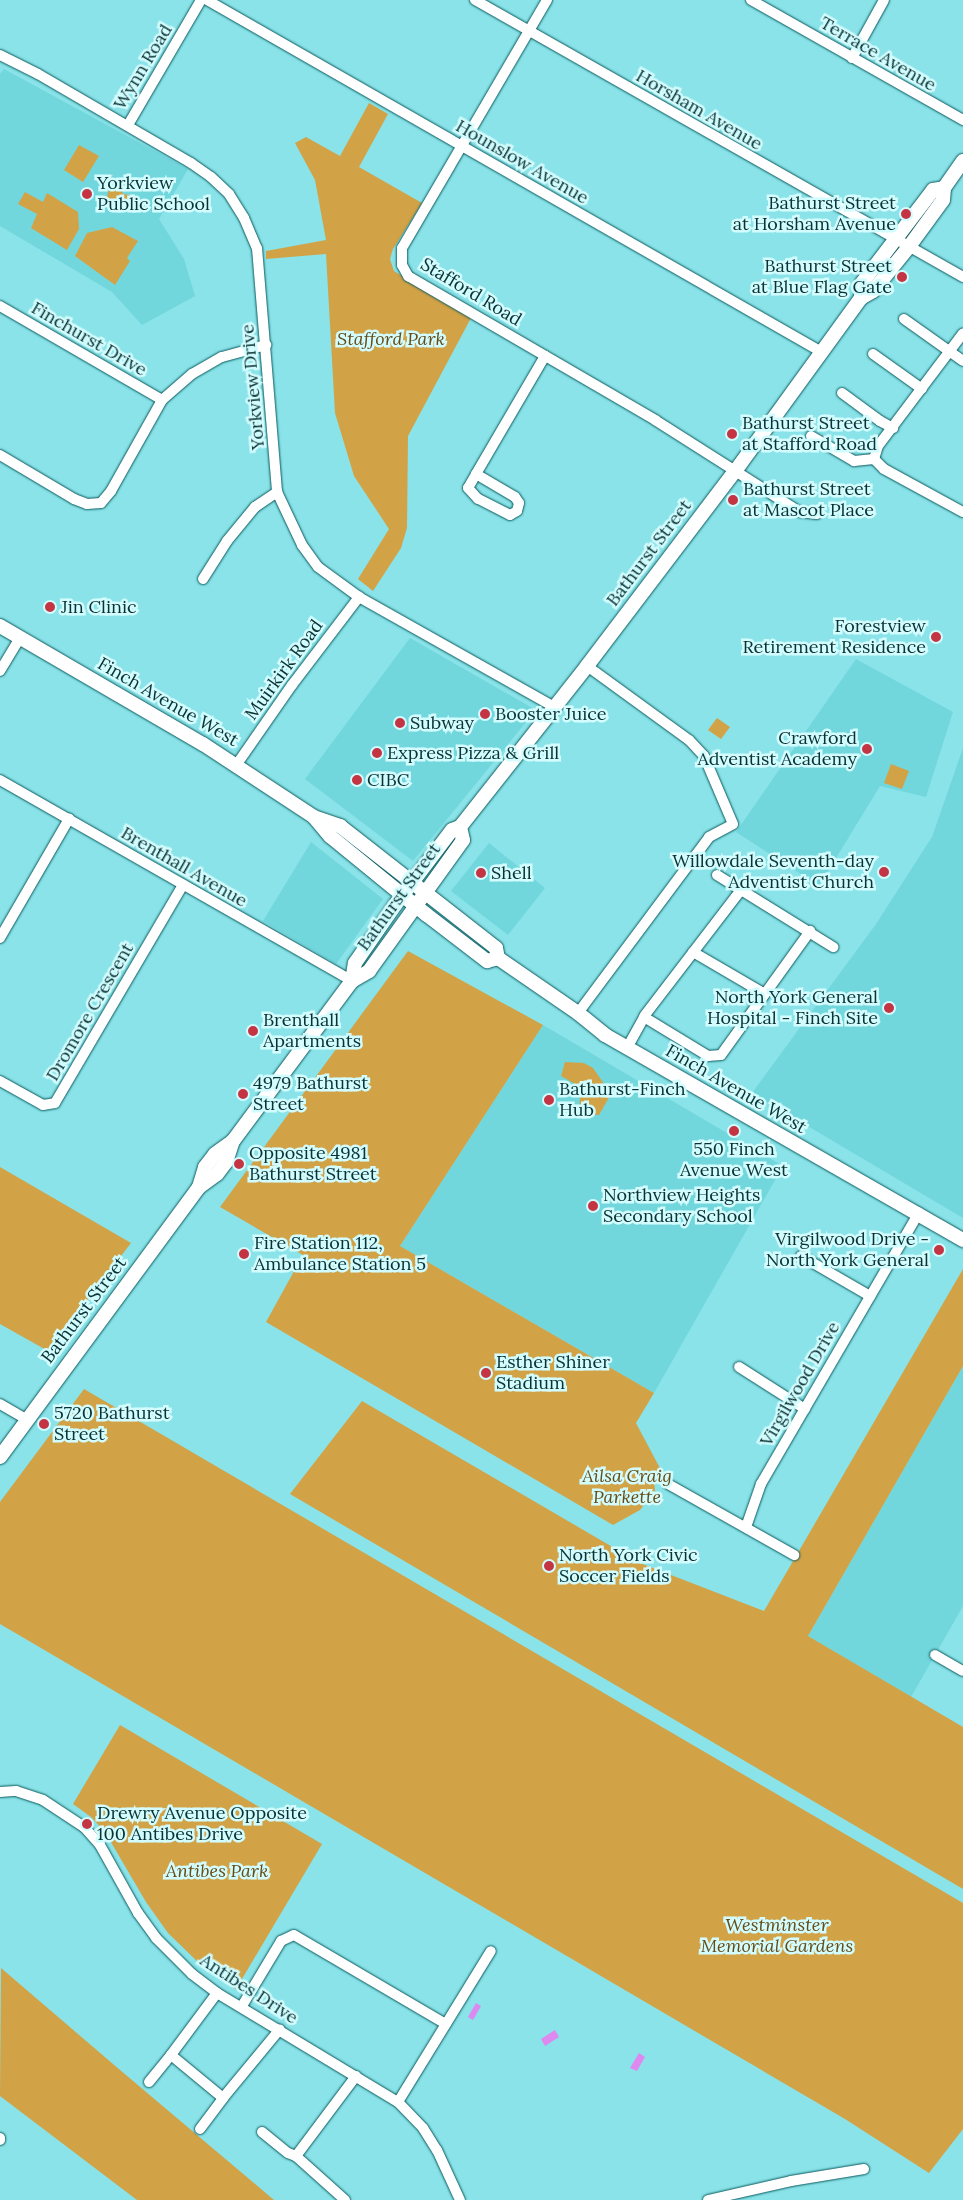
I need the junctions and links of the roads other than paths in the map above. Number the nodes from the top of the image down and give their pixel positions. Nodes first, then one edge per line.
1 (201, 0) edge
2 (207, 0) edge
3 (475, 0) edge
4 (547, 0) edge
5 (751, 0) edge
6 (884, 0) edge
7 (530, 31) junction
8 (0, 55) edge
9 (852, 58) junction
10 (963, 120) edge
11 (128, 125) junction
12 (463, 146) junction
13 (963, 162) edge
14 (944, 188) junction
15 (895, 240) junction
16 (908, 248) junction
17 (963, 277) edge
18 (861, 298) junction
19 (0, 306) edge
20 (904, 318) dead end
21 (963, 333) edge
22 (266, 345) junction
23 (820, 352) junction
24 (950, 353) junction
25 (873, 354) dead end
26 (545, 356) junction
27 (963, 361) edge
28 (922, 389) junction
29 (842, 393) dead end
30 (162, 400) junction
31 (893, 428) junction
32 (811, 436) dead end
33 (0, 455) edge
34 (874, 459) junction
35 (736, 470) junction
36 (476, 474) junction
37 (277, 492) junction
38 (963, 512) edge
39 (817, 514) dead end
40 (203, 578) dead end
41 (359, 597) junction
42 (0, 626) edge
43 (20, 638) junction
44 (587, 666) junction
45 (0, 672) edge
46 (554, 707) junction
47 (237, 764) junction
48 (0, 780) edge
49 (314, 816) junction
50 (69, 819) junction
51 (460, 827) junction
52 (717, 875) dead end
53 (412, 882) junction
54 (183, 885) junction
55 (742, 890) junction
56 (426, 892) junction
57 (404, 894) junction
58 (416, 905) junction
59 (810, 932) junction
60 (0, 938) edge
61 (833, 947) dead end
62 (694, 952) junction
63 (498, 958) junction
64 (352, 982) junction
65 (766, 994) junction
66 (578, 1012) junction
67 (644, 1017) junction
68 (627, 1048) junction
69 (0, 1081) edge
70 (919, 1213) junction
71 (963, 1240) edge
72 (801, 1256) dead end
73 (870, 1296) junction
74 (739, 1368) dead end
75 (0, 1404) edge
76 (805, 1408) junction
77 (26, 1419) junction
78 (0, 1457) edge
79 (668, 1484) dead end
80 (746, 1527) junction
81 (794, 1555) dead end
82 (935, 1655) dead end
83 (963, 1671) edge
84 (0, 1792) edge
85 (491, 1951) dead end
86 (217, 1993) junction
87 (242, 2006) junction
88 (446, 2024) junction
89 (280, 2029) junction
90 (171, 2055) junction
91 (356, 2076) junction
92 (149, 2082) dead end
93 (223, 2098) junction
94 (398, 2102) junction
95 (200, 2129) dead end
96 (262, 2132) dead end
97 (296, 2156) junction
98 (864, 2169) dead end
99 (345, 2200) edge
100 (460, 2200) edge
101 (708, 2200) edge

1 - 11 street, Wynn Road
2 - 12 street, Hounslow Avenue
3 - 7 street, Horsham Avenue
4 - 7 street, Stafford Road
5 - 9 street, Terrace Avenue
6 - 9 street
7 - 12 street, Stafford Road
7 - 15 street, Horsham Avenue
8 - 11 street, Yorkview Drive
9 - 10 street, Terrace Avenue
11 - 22 street, Yorkview Drive
12 - 23 street, Hounslow Avenue
12 - 26 street, Stafford Road
13 - 14 main road, Bathurst Street
14 - 15 main road, Bathurst Street
14 - 16 main road, Bathurst Street
15 - 16 street, Horsham Avenue
15 - 18 main road, Bathurst Street
16 - 17 street, Horsham Avenue
16 - 18 main road, Bathurst Street
18 - 23 main road, Bathurst Street
19 - 30 street, Finchurst Drive
20 - 24 street
21 - 24 street
22 - 30 street
22 - 37 street, Yorkview Drive
23 - 35 main road, Bathurst Street
24 - 27 street
24 - 28 street
25 - 28 street
26 - 35 street, Stafford Road
26 - 36 street
28 - 31 street
29 - 31 street
30 - 33 street
31 - 34 street
32 - 34 street
34 - 38 street
35 - 39 street, Stafford Road
35 - 44 main road, Bathurst Street
36 - 36 street
37 - 40 street
37 - 41 street, Yorkview Drive
41 - 46 street, Yorkview Drive
41 - 47 street, Muirkirk Road
42 - 43 main road, Finch Avenue West
43 - 45 street
43 - 47 main road, Finch Avenue West
44 - 46 main road, Bathurst Street
44 - 66 street
46 - 51 main road, Bathurst Street
47 - 49 main road, Finch Avenue West
48 - 50 street, Brenthall Avenue
49 - 53 main road, Finch Avenue West
49 - 57 main road, Finch Avenue West
50 - 54 street, Brenthall Avenue
50 - 60 street
51 - 53 main road, Bathurst Street
51 - 56 main road, Bathurst Street
52 - 55 street
53 - 56 main road, Finch Avenue West
53 - 57 main road, Bathurst Street
54 - 64 street, Brenthall Avenue
54 - 69 street, Dromore Crescent
55 - 59 street
55 - 62 street
56 - 58 main road, Bathurst Street
56 - 63 main road, Finch Avenue West
57 - 58 main road, Finch Avenue West
57 - 64 main road, Bathurst Street
58 - 63 main road, Finch Avenue West
58 - 64 main road, Bathurst Street
59 - 61 street
59 - 65 street
62 - 65 street
62 - 67 street
63 - 66 main road, Finch Avenue West
64 - 77 main road, Bathurst Street
65 - 67 street
66 - 68 main road, Finch Avenue West
67 - 68 street
68 - 70 main road, Finch Avenue West
70 - 71 main road, Finch Avenue West
70 - 73 street, Virgilwood Drive
72 - 73 street
73 - 76 street, Virgilwood Drive
74 - 76 street
75 - 77 street
76 - 80 street, Virgilwood Drive
77 - 78 main road, Bathurst Street
79 - 80 street
80 - 81 street
82 - 83 street
84 - 86 street, Antibes Drive
85 - 88 street
86 - 87 street, Antibes Drive
86 - 90 street
87 - 88 street
87 - 89 street, Antibes Drive
88 - 94 street
89 - 91 street, Antibes Drive
89 - 93 street
90 - 92 street
90 - 93 street
91 - 94 street, Antibes Drive
91 - 97 street
93 - 95 street
94 - 100 street, Antibes Drive
96 - 97 street
97 - 99 street
98 - 101 street

